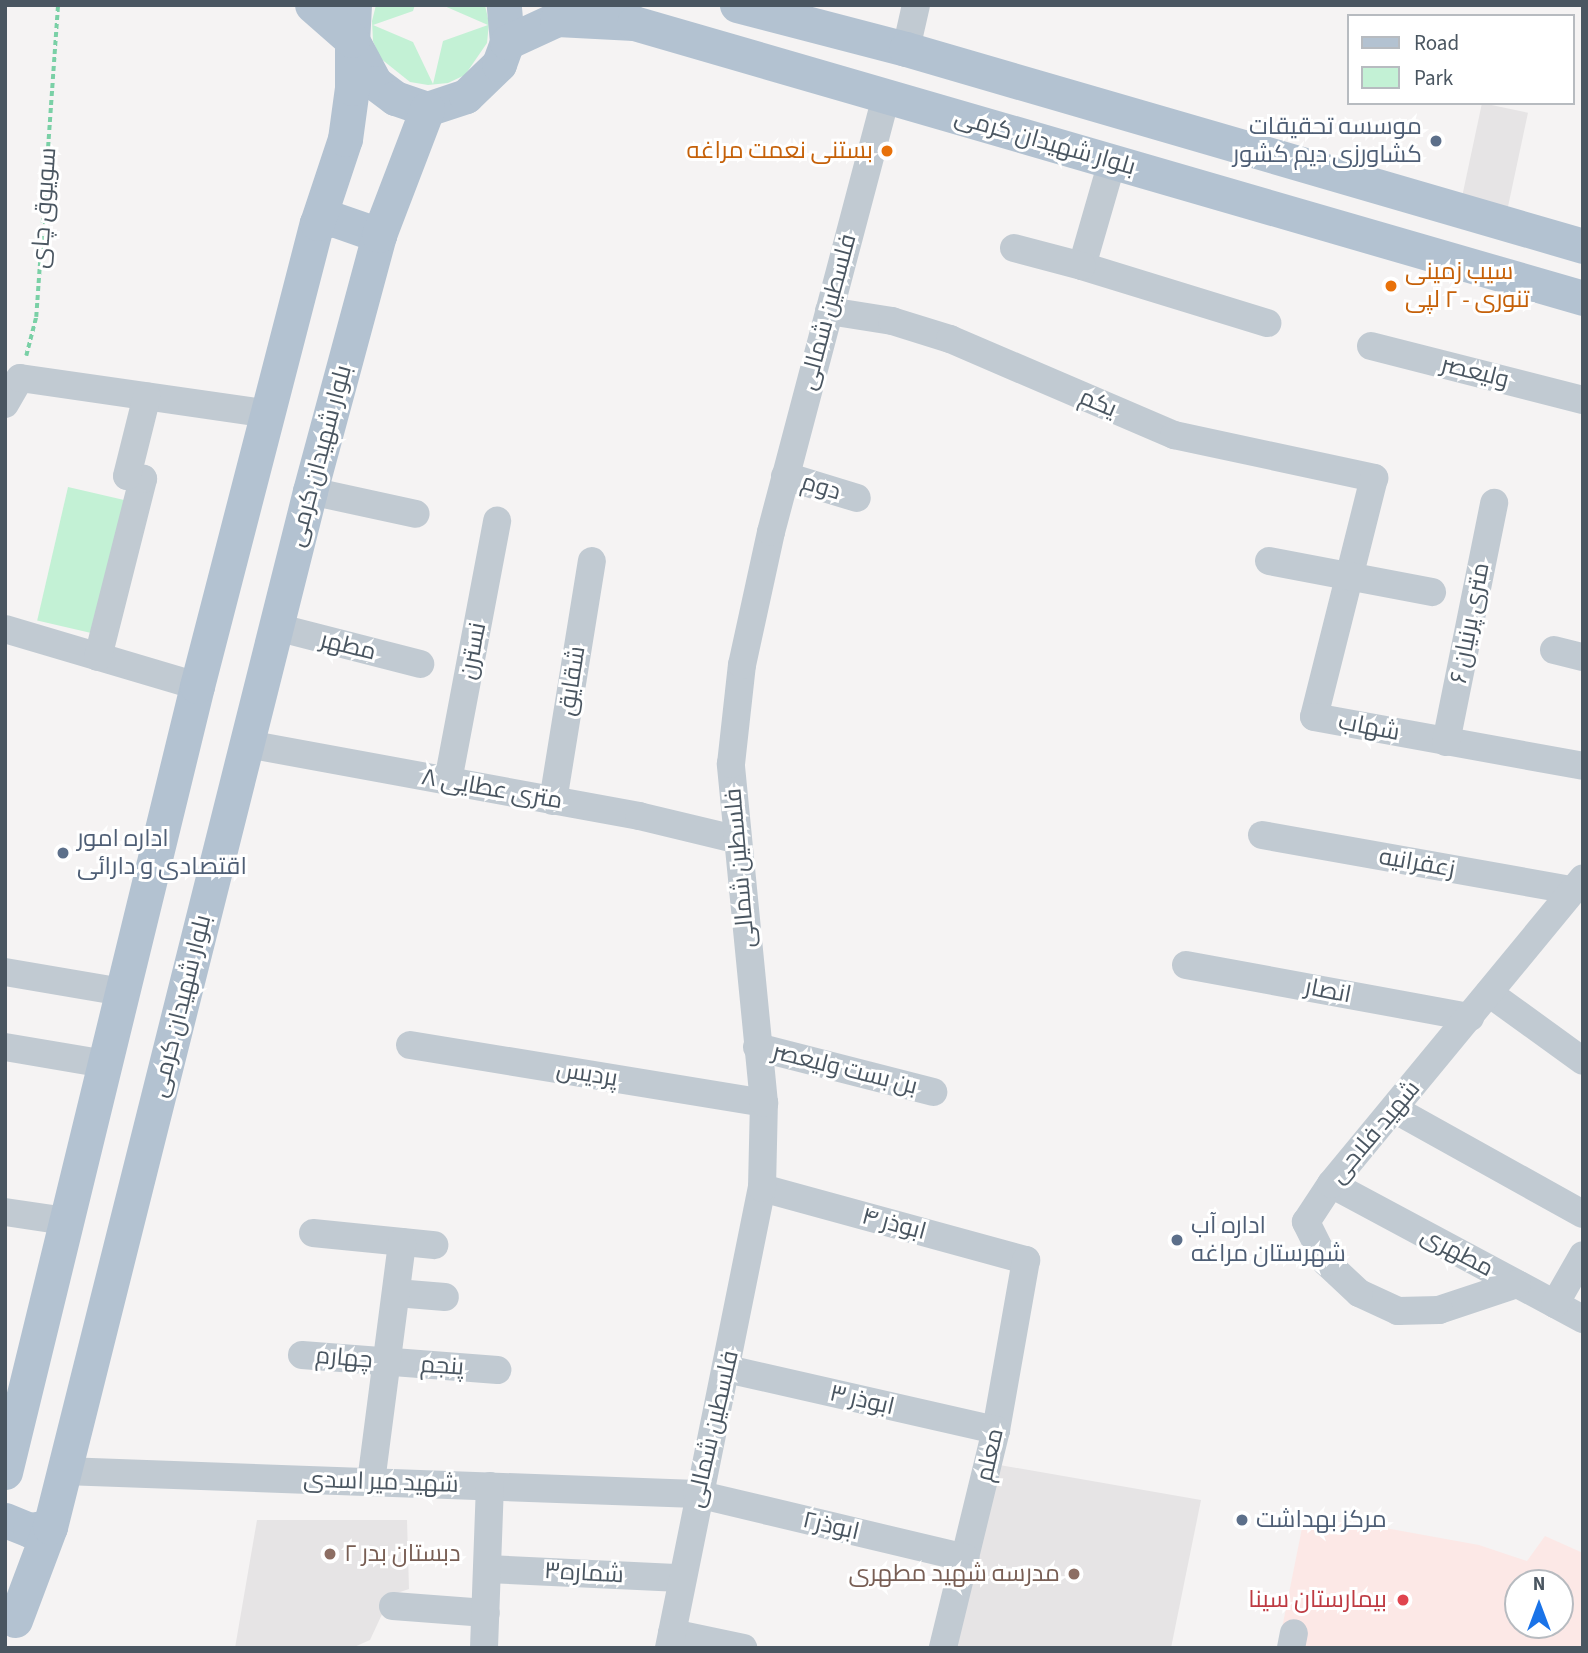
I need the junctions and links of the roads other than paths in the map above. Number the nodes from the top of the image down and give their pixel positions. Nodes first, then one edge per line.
1 (312, 5) edge
2 (354, 5) edge
3 (504, 5) edge
4 (737, 5) edge
5 (916, 5) edge
6 (631, 14) edge
7 (352, 40) junction
8 (507, 42) junction
9 (906, 49) junction
10 (886, 96) junction
11 (427, 108) junction
12 (1112, 162) junction
13 (317, 223) junction
14 (379, 235) junction
15 (1583, 246) edge
16 (1014, 248) dead end
17 (1082, 266) junction
18 (1583, 298) edge
19 (828, 311) junction
20 (1267, 323) dead end
21 (1371, 346) dead end
22 (1581, 394) edge
23 (147, 396) junction
24 (5, 404) edge
25 (270, 414) junction
26 (785, 476) junction
27 (1374, 478) joint
28 (310, 491) junction
29 (857, 498) dead end
30 (1494, 503) dead end
31 (416, 514) dead end
32 (497, 521) dead end
33 (592, 561) dead end
34 (1269, 562) dead end
35 (1350, 575) junction
36 (1432, 592) dead end
37 (276, 627) junction
38 (5, 629) edge
39 (1554, 650) dead end
40 (98, 657) junction
41 (1583, 657) edge
42 (420, 664) dead end
43 (197, 686) junction
44 (1446, 742) junction
45 (247, 744) junction
46 (1583, 766) edge
47 (448, 781) junction
48 (552, 801) junction
49 (1262, 835) dead end
50 (736, 839) junction
51 (1577, 884) edge
52 (1186, 965) dead end
53 (5, 972) edge
54 (122, 992) junction
55 (1489, 993) junction
56 (1469, 1017) junction
57 (411, 1045) dead end
58 (5, 1047) edge
59 (757, 1047) junction
60 (1583, 1061) edge
61 (105, 1064) junction
62 (933, 1092) dead end
63 (764, 1103) junction
64 (1394, 1109) junction
65 (1331, 1184) junction
66 (762, 1188) junction
67 (5, 1212) edge
68 (1583, 1214) edge
69 (66, 1221) junction
70 (313, 1233) dead end
71 (402, 1242) junction
72 (434, 1245) dead end
73 (1583, 1255) edge
74 (1026, 1259) joint
75 (1517, 1284) junction
76 (396, 1293) junction
77 (445, 1297) dead end
78 (1555, 1304) junction
79 (1583, 1319) edge
80 (302, 1355) dead end
81 (387, 1362) junction
82 (727, 1369) junction
83 (497, 1370) dead end
84 (996, 1430) junction
85 (64, 1471) junction
86 (5, 1472) edge
87 (371, 1482) junction
88 (490, 1486) junction
89 (697, 1494) junction
90 (5, 1520) edge
91 (50, 1527) junction
92 (965, 1558) junction
93 (487, 1569) junction
94 (681, 1578) junction
95 (393, 1606) dead end
96 (486, 1614) junction
97 (17, 1627) edge
98 (670, 1641) edge
99 (484, 1648) edge
100 (743, 1648) edge
101 (943, 1648) edge

1 - 7 main road
2 - 7 main road
3 - 8 main road
4 - 9 main road, بلوار شهیدان کرمی
5 - 9 street
6 - 8 main road, بلوار شهیدان کرمی
6 - 10 main road, بلوار شهیدان کرمی
7 - 11 main road
7 - 13 main road
8 - 11 main road
9 - 15 main road, بلوار شهیدان کرمی
10 - 12 main road, بلوار شهیدان کرمی
10 - 19 street, فلسطین شمالی
11 - 14 main road, بلوار شهیدان کرمی
12 - 17 street
12 - 18 main road, بلوار شهیدان کرمی
13 - 14 main road
13 - 25 main road
14 - 28 main road, بلوار شهیدان کرمی
16 - 17 street
17 - 20 street
19 - 26 street, فلسطین شمالی
19 - 27 street, یکم
21 - 22 street, ولیعصر
23 - 24 street
23 - 25 street
23 - 40 street
25 - 43 main road
26 - 29 street, دوم
26 - 50 street, فلسطین شمالی
27 - 35 street, شهاب
28 - 31 street
28 - 37 main road, بلوار شهیدان کرمی
30 - 44 street, ۶ متری پرنیان
32 - 47 street, نسترن
33 - 48 street, شقایق
34 - 35 street
35 - 36 street
35 - 44 street, شهاب
37 - 42 street, مطهر
37 - 45 main road, بلوار شهیدان کرمی
38 - 40 street
39 - 41 street
40 - 43 street
43 - 54 main road
44 - 46 street, شهاب
45 - 47 street, ۸ متری عطایی
45 - 85 main road, بلوار شهیدان کرمی
47 - 48 street, ۸ متری عطایی
48 - 50 street, ۸ متری عطایی
49 - 51 street, زعفرانیه
50 - 59 street, فلسطین شمالی
51 - 55 street, شهید فلاحی
52 - 56 street, انصار
53 - 54 street
54 - 61 main road
55 - 56 street, شهید فلاحی
55 - 60 street
56 - 64 street, شهید فلاحی
57 - 63 street, پردیس
58 - 61 street
59 - 62 street, بن بست ولیعصر
59 - 63 street, فلسطین شمالی
61 - 69 main road
63 - 66 street, فلسطین شمالی
64 - 65 street, شهید فلاحی
64 - 68 street
65 - 75 street, مطهری
65 - 75 street, شهید فلاحی
66 - 74 street, ابوذر ۴
66 - 82 street, فلسطین شمالی
67 - 69 street
69 - 86 main road
70 - 71 street
71 - 72 street
71 - 76 street
73 - 78 street
74 - 84 street, معلم
75 - 78 street, مطهری
76 - 77 street
76 - 81 street
78 - 79 street, مطهری
80 - 81 street, چهارم
81 - 83 street, پنجم
81 - 87 street
82 - 84 street, ابوذر ۳
82 - 89 street, فلسطین شمالی
84 - 92 street, معلم
85 - 87 street, شهید میر اسدی
85 - 91 main road, بلوار شهیدان کرمی
87 - 88 street, شهید میر اسدی
88 - 89 street, شهید میر اسدی
88 - 93 street
89 - 92 street, ابوذر۲
89 - 94 street, فلسطین شمالی
90 - 91 main road
91 - 97 main road, بلوار شهیدان کرمی
92 - 101 street, معلم
93 - 94 street, شماره۳
93 - 96 street
94 - 98 street, فلسطین شمالی
95 - 96 street
96 - 99 street
98 - 100 street

